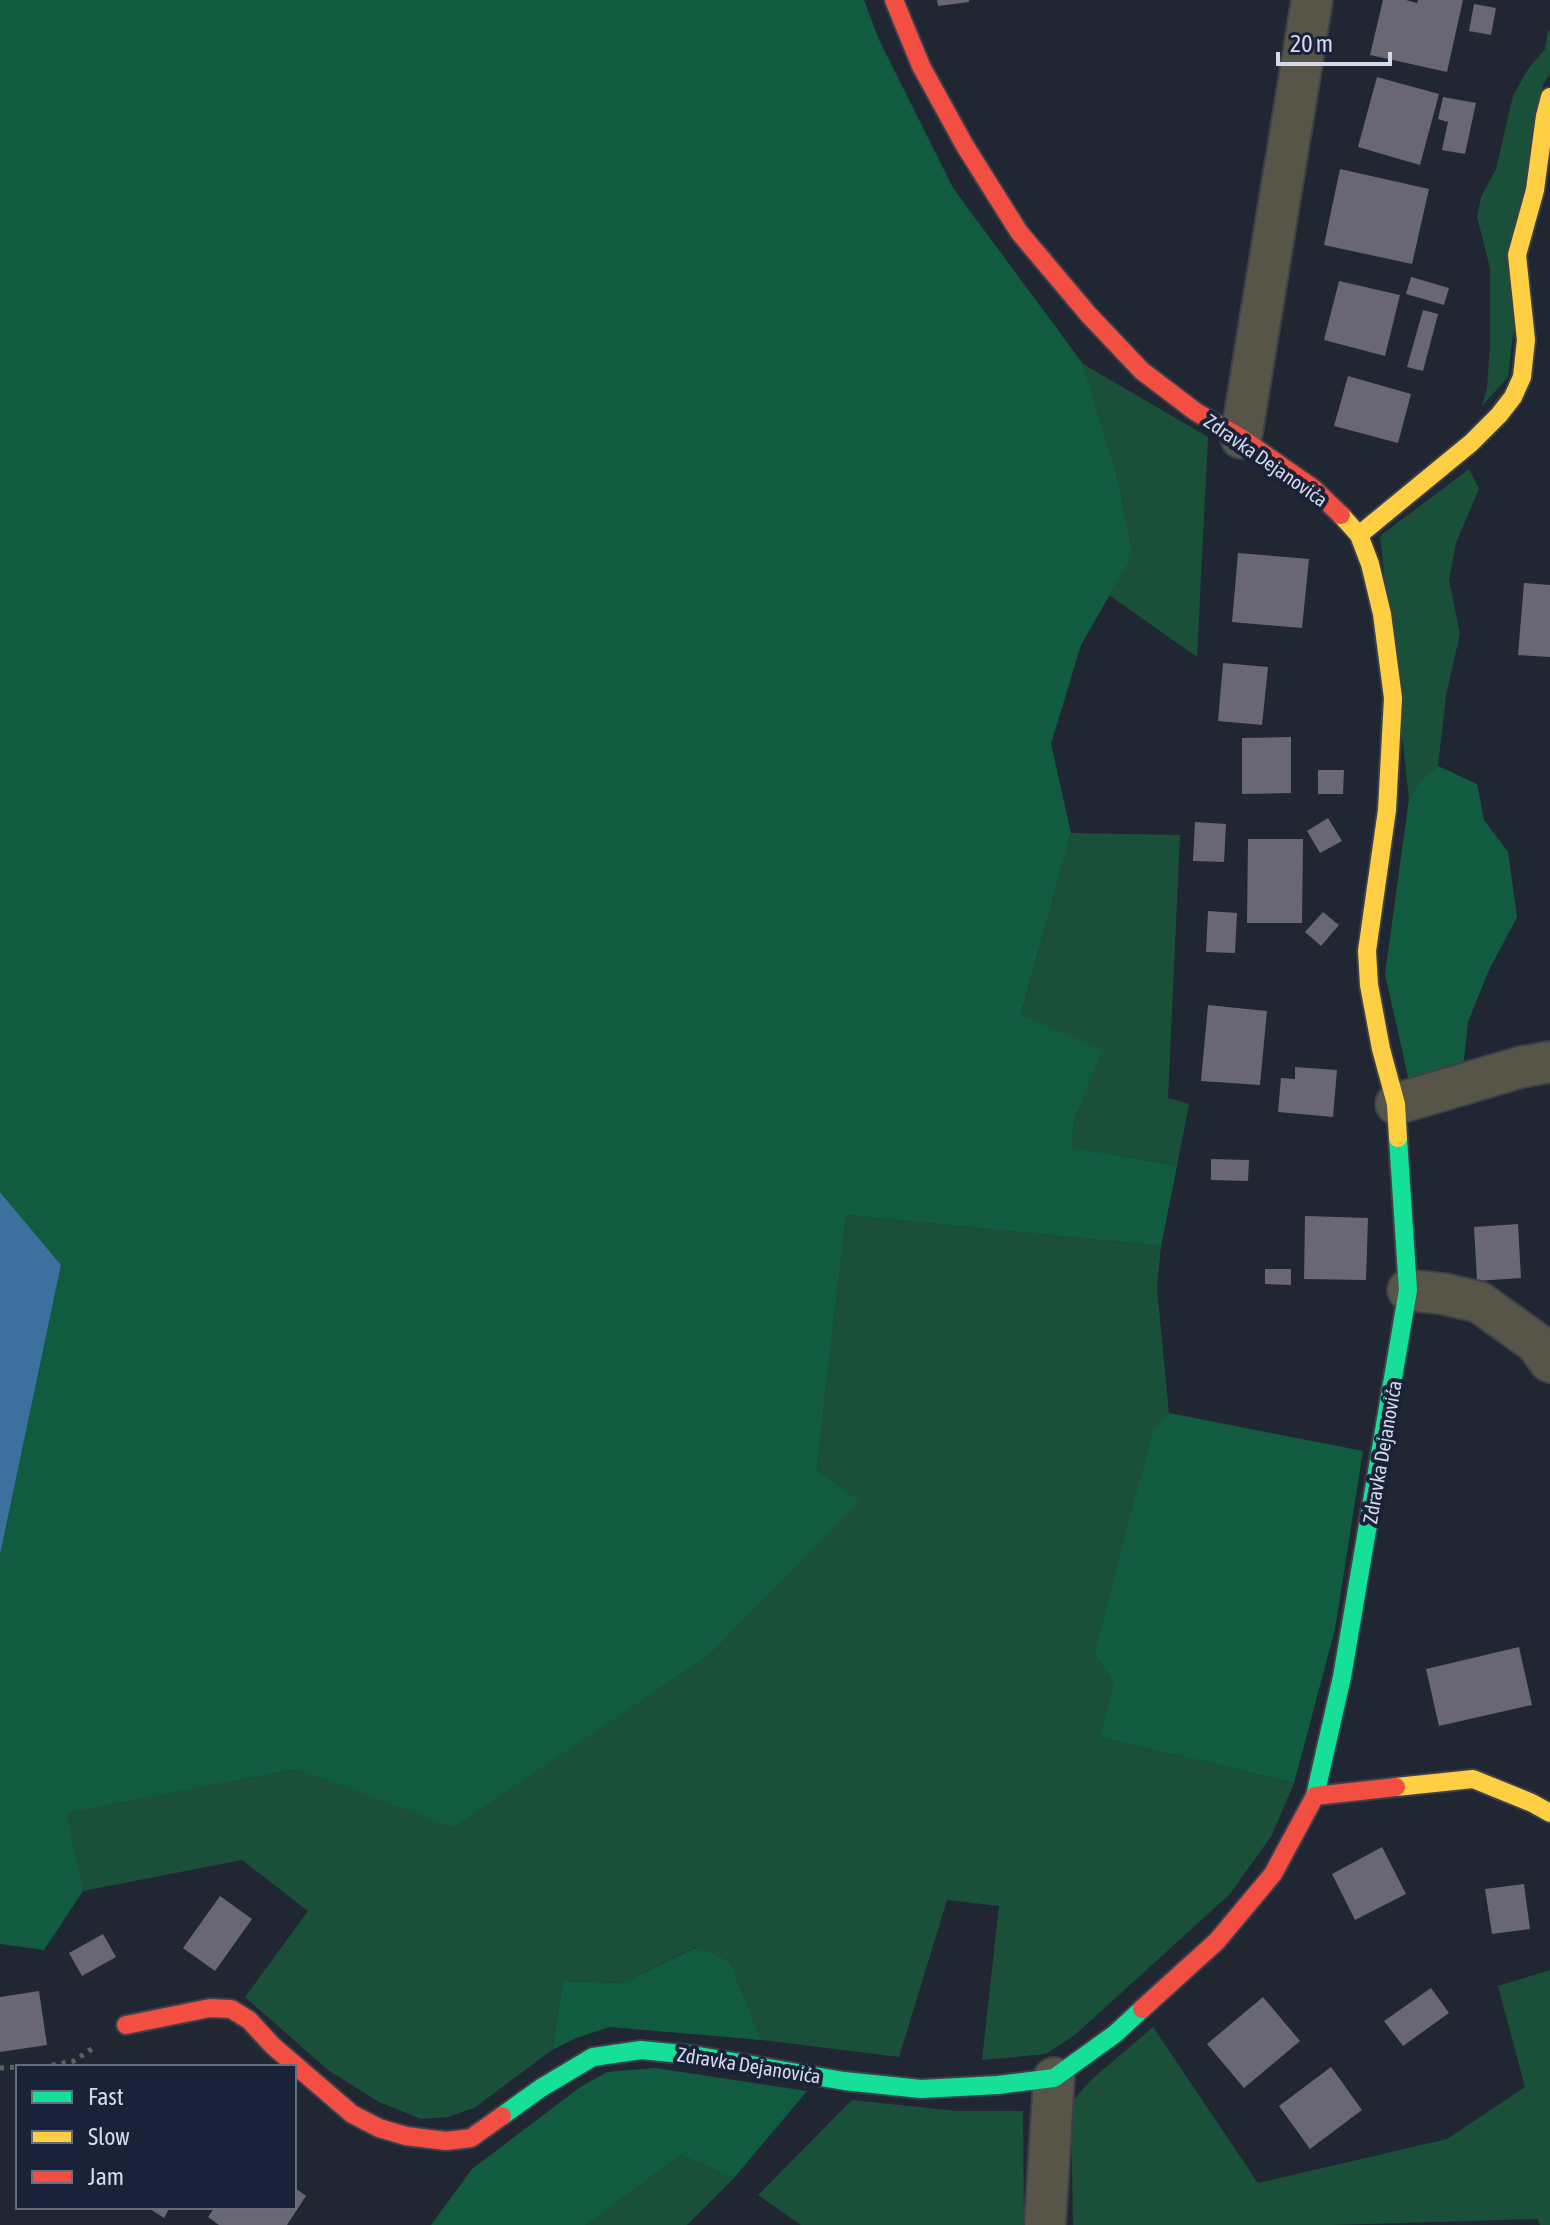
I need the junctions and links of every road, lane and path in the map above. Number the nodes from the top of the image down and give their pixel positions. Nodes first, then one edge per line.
1 (894, 0) edge
2 (1312, 0) edge
3 (1550, 97) edge
4 (1241, 438) junction
5 (1359, 535) junction
6 (1550, 1062) edge
7 (1396, 1104) junction
8 (1408, 1290) junction
9 (1550, 1362) edge
10 (1315, 1796) junction
11 (1550, 1813) edge
12 (126, 2025) joint
13 (53, 2065) edge
14 (295, 2065) edge
15 (296, 2066) edge
16 (1054, 2078) junction
17 (1045, 2225) edge

1 - 4 street, Zdravka Dejanovića
2 - 4 street
3 - 5 street
4 - 5 street, Zdravka Dejanovića
5 - 7 street, Zdravka Dejanovića
6 - 7 street
7 - 8 street, Zdravka Dejanovića
8 - 9 street
8 - 10 street, Zdravka Dejanovića
10 - 11 street
10 - 16 street, Zdravka Dejanovića
12 - 13 path
12 - 14 street, Zdravka Dejanovića
15 - 16 street, Zdravka Dejanovića
16 - 17 street

